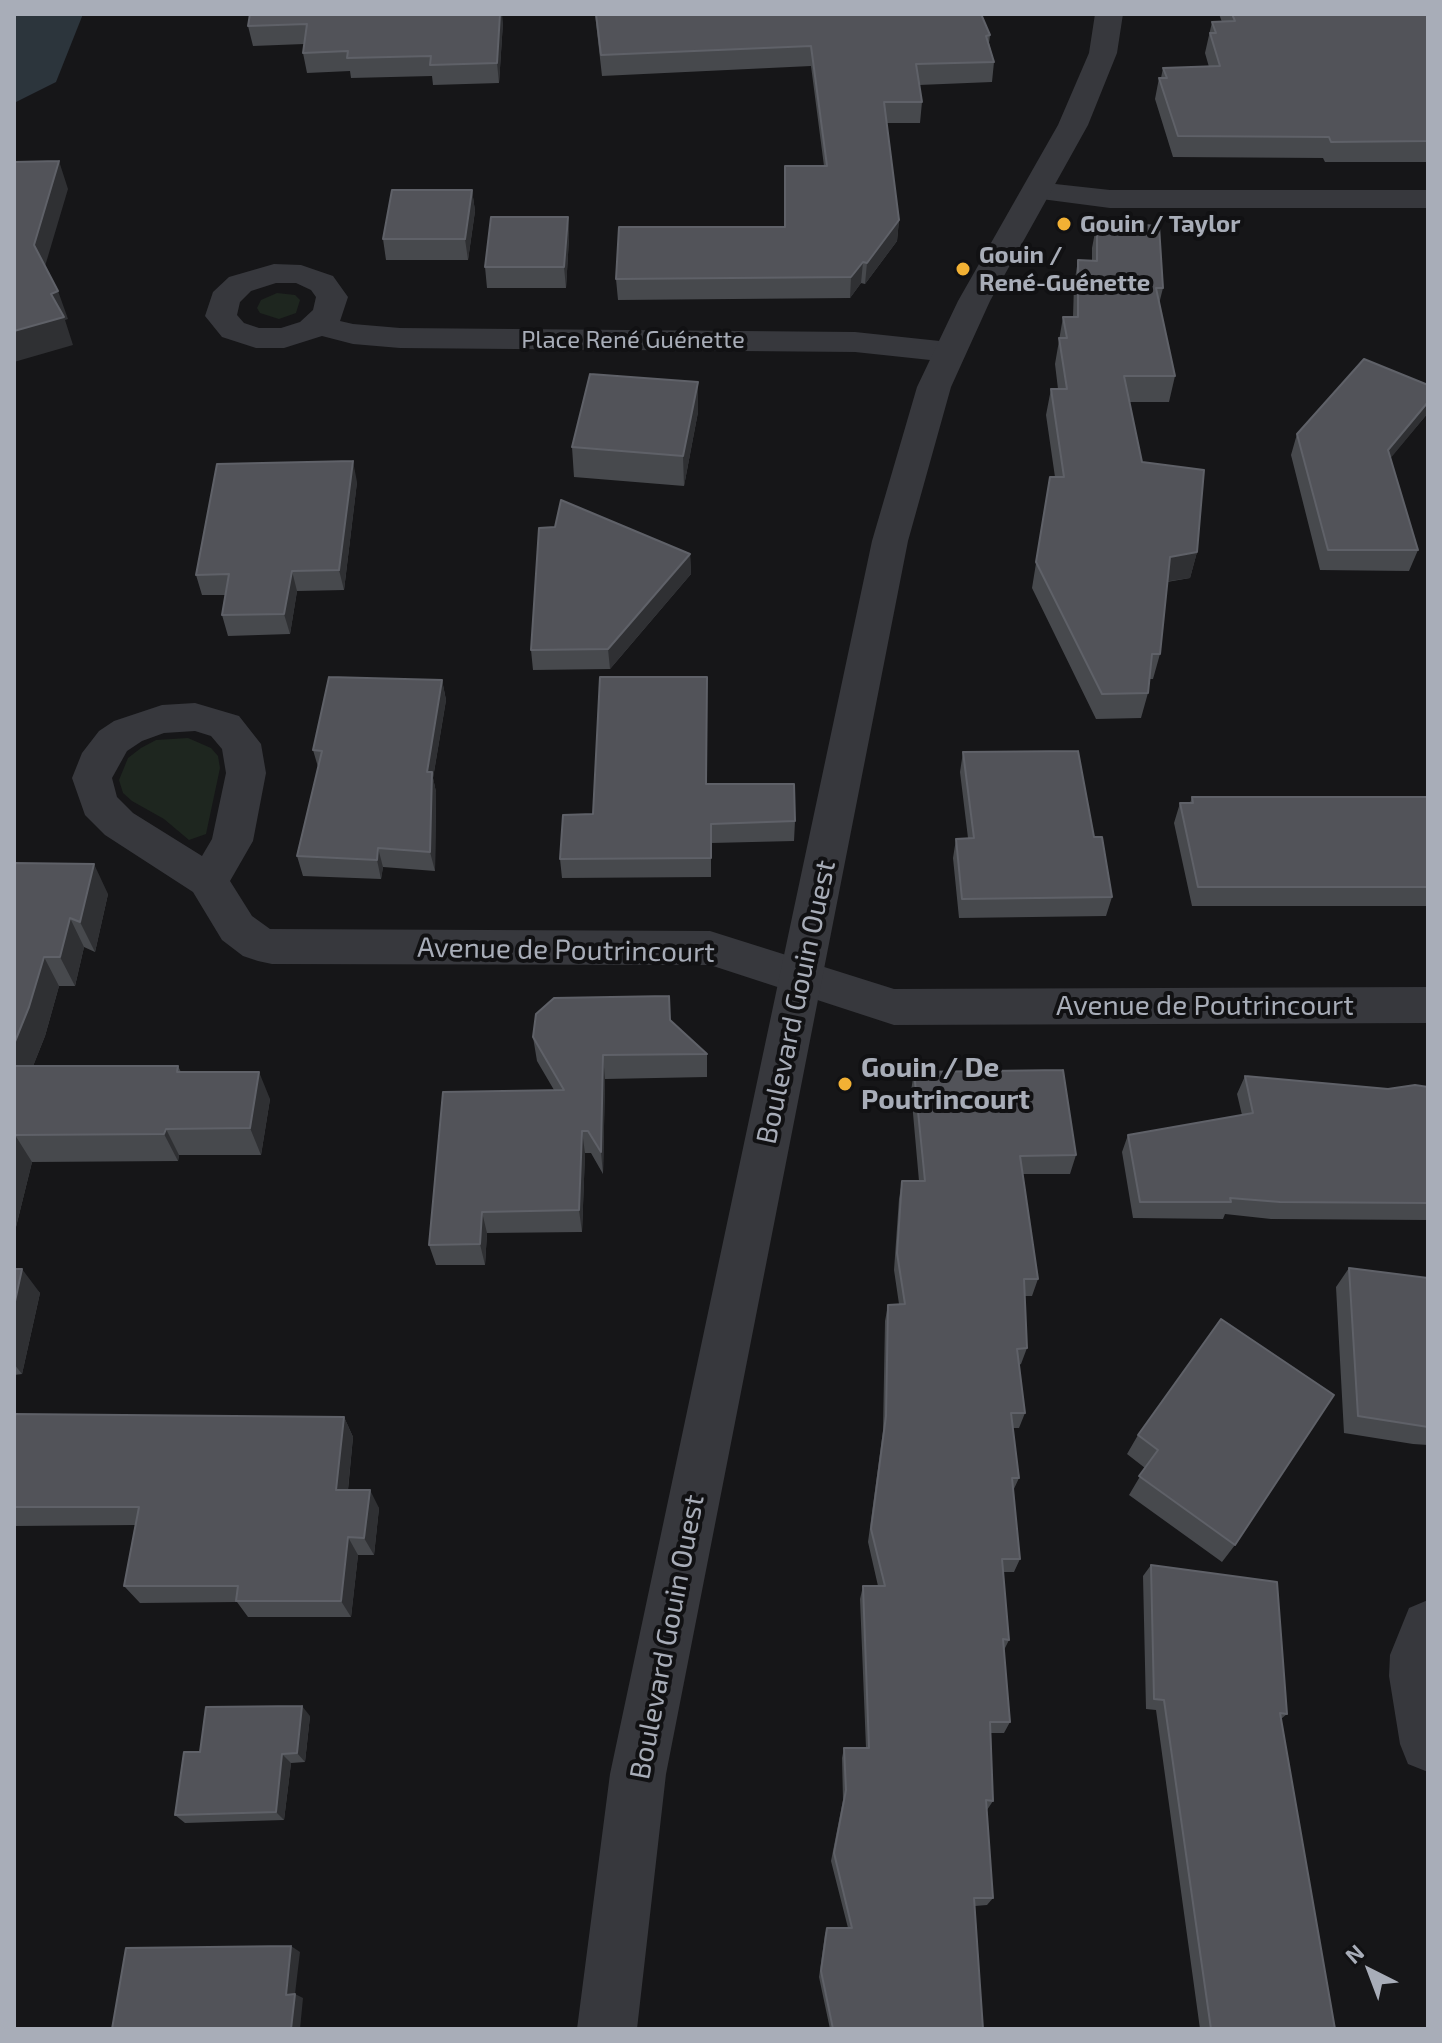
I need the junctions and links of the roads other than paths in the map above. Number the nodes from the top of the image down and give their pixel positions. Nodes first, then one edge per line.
1 (1109, 14) edge
2 (1037, 191) junction
3 (1428, 199) edge
4 (318, 325) dead end
5 (949, 352) junction
6 (209, 881) dead end
7 (800, 978) junction
8 (1428, 1005) edge
9 (1428, 1627) edge
10 (1428, 1744) edge
11 (607, 2029) edge

1 - 2 street, Boulevard Gouin Ouest
2 - 3 street
2 - 5 street, Boulevard Gouin Ouest
4 - 5 street, Place René Guénette
5 - 7 street, Boulevard Gouin Ouest
6 - 7 street, Avenue de Poutrincourt
7 - 8 street, Avenue de Poutrincourt
7 - 11 street, Boulevard Gouin Ouest
9 - 10 street

